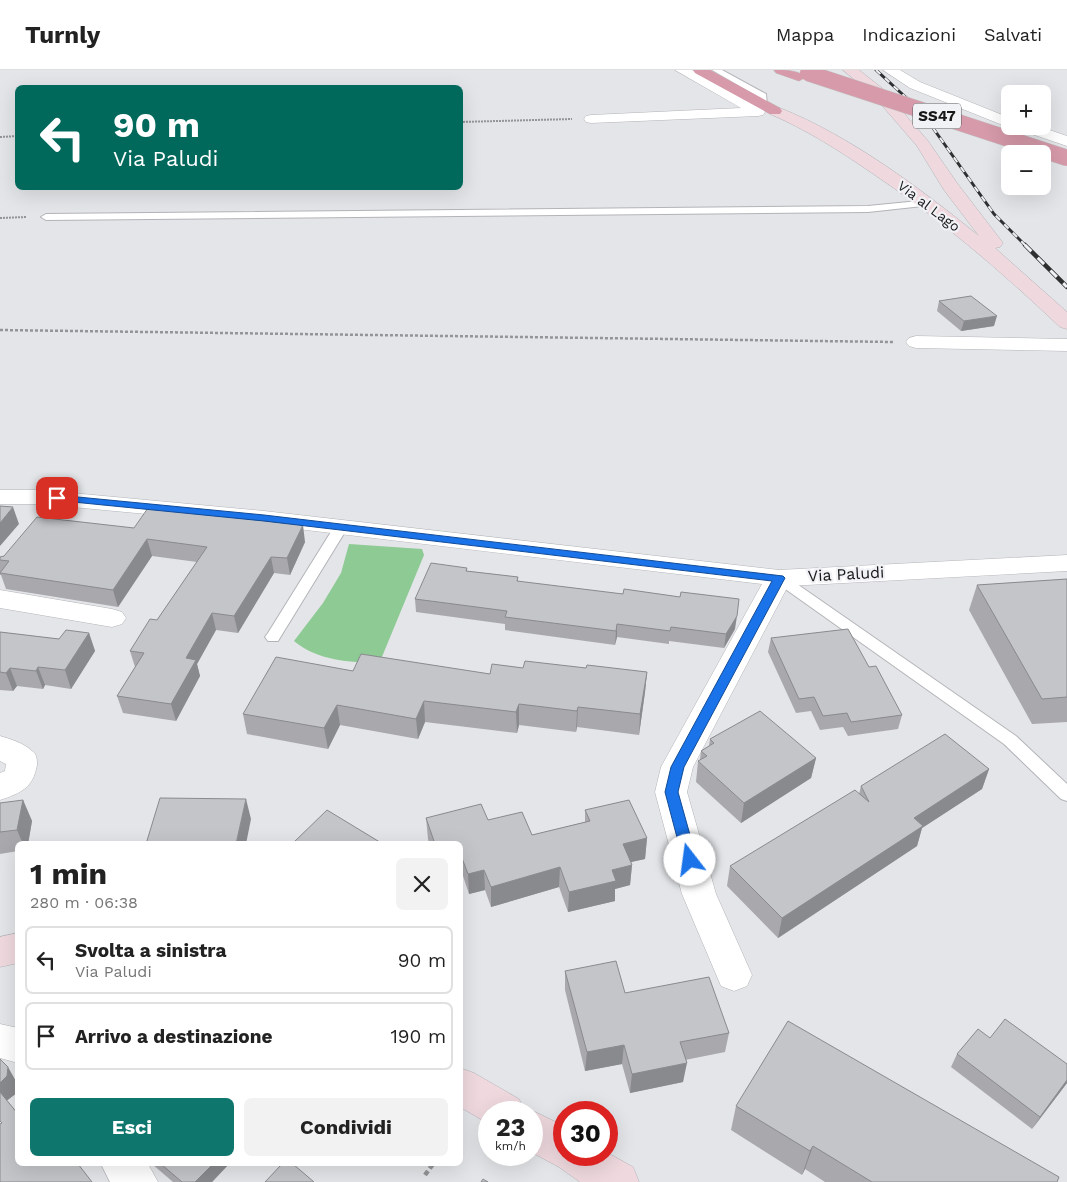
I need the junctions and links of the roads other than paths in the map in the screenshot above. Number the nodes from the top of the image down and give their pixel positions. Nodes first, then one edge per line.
1 (682, 70) edge
2 (700, 70) edge
3 (716, 70) edge
4 (781, 70) edge
5 (850, 70) edge
6 (890, 70) edge
7 (802, 73) edge
8 (765, 109) junction
9 (1001, 118) edge
10 (591, 119) road end
11 (1049, 135) edge
12 (1067, 141) edge
13 (1008, 145) edge
14 (1067, 158) edge
15 (1051, 160) edge
16 (1067, 165) edge
17 (936, 187) junction
18 (46, 217) road end
19 (1021, 279) junction
20 (1067, 323) edge
21 (916, 342) road end
22 (1067, 345) edge
23 (0, 497) edge
24 (57, 498) junction
25 (38, 520) edge
26 (341, 528) junction
27 (1067, 563) edge
28 (779, 578) junction
29 (0, 599) edge
30 (112, 618) dead end
31 (273, 637) dead end
32 (0, 747) edge
33 (0, 788) edge
34 (1067, 794) edge
35 (15, 949) edge
36 (0, 952) edge
37 (734, 975) dead end
38 (0, 1042) edge
39 (15, 1045) edge
40 (463, 1088) edge
41 (486, 1101) edge
42 (123, 1166) edge
43 (592, 1166) edge
44 (137, 1182) edge
45 (618, 1182) edge

1 - 8 street
2 - 8 highway
3 - 8 lane
4 - 7 highway, SS47
5 - 17 main road
6 - 9 street
7 - 13 highway, SS47
7 - 14 highway, SS47, bridge
8 - 10 street
8 - 17 main road, Via al Lago
11 - 12 street
15 - 16 highway
17 - 18 lane
17 - 19 main road, Via al Lago
17 - 19 main road
19 - 20 main road, Via al Lago
21 - 22 street
23 - 24 street, Via Paludi
24 - 25 street
24 - 26 street, Via Paludi
26 - 28 street, Via Paludi
26 - 31 lane
27 - 28 street, Via Paludi
28 - 34 lane
28 - 37 street
29 - 30 street
32 - 33 street
35 - 36 main road
38 - 39 street
40 - 41 main road
42 - 44 street
43 - 45 main road

